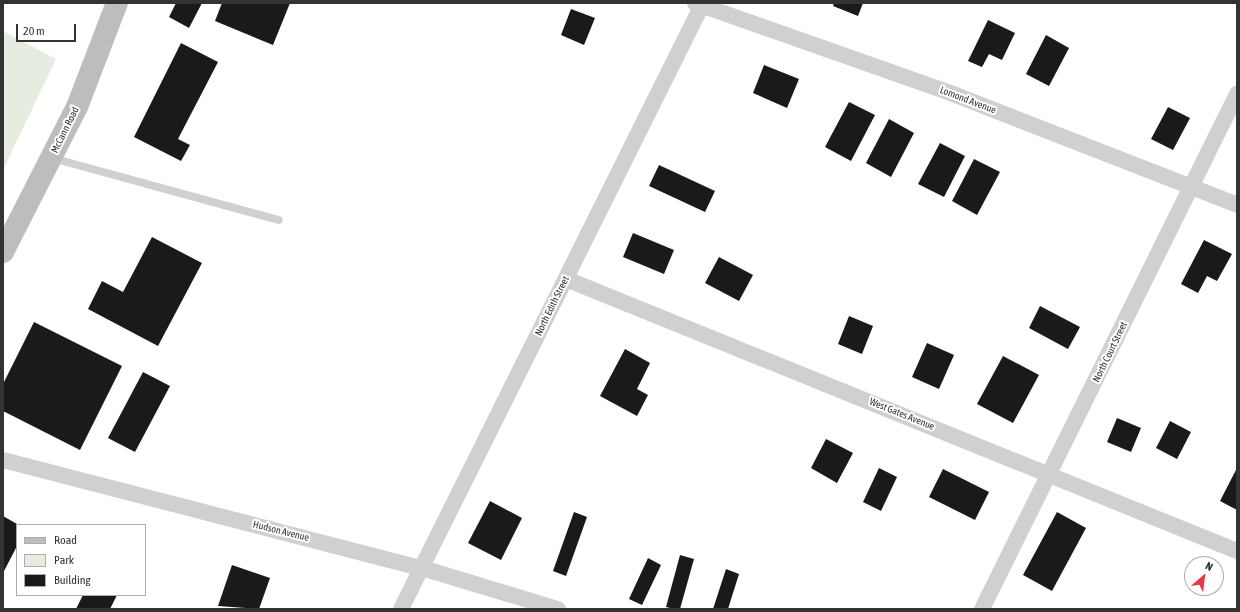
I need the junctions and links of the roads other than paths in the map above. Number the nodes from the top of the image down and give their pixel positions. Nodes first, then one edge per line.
1 (117, 3) edge
2 (700, 4) edge
3 (1237, 94) edge
4 (51, 158) junction
5 (1190, 187) junction
6 (1237, 206) edge
7 (279, 220) dead end
8 (3, 252) edge
9 (566, 278) junction
10 (3, 460) edge
11 (1050, 475) junction
12 (1237, 551) edge
13 (422, 568) junction
14 (400, 609) edge
15 (558, 609) edge
16 (982, 609) edge

1 - 4 street, McCann Road
2 - 5 street, Lomond Avenue
2 - 9 street, North Edith Street
3 - 5 street, North Court Street
4 - 7 lane
4 - 8 street, McCann Road
5 - 6 street, Lomond Avenue
5 - 11 street, North Court Street
9 - 11 street, West Gates Avenue
9 - 13 street, North Edith Street
10 - 13 street, Hudson Avenue
11 - 12 street, West Gates Avenue
11 - 16 street, North Court Street
13 - 14 street, North Edith Street
13 - 15 street, Hudson Avenue

